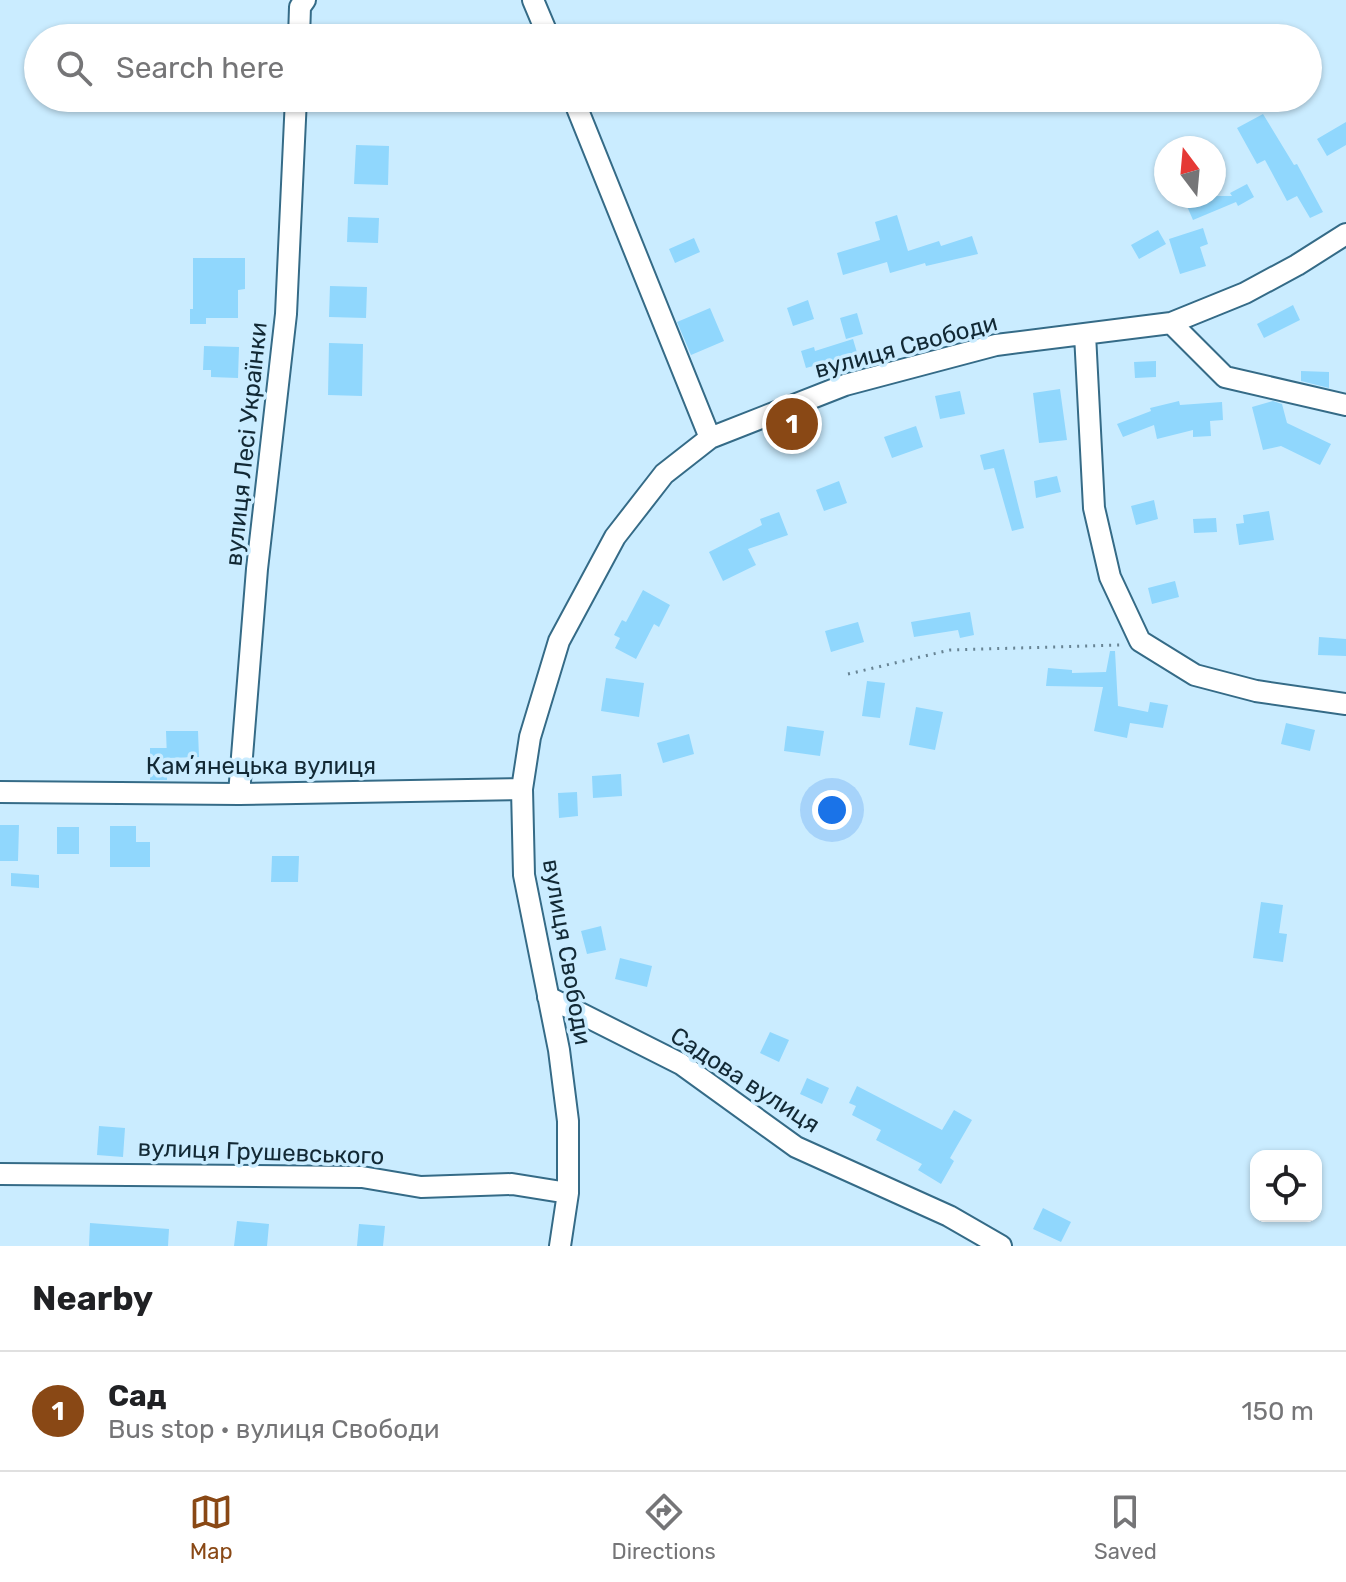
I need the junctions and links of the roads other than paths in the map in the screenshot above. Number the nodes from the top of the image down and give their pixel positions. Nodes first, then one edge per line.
1 (305, 0) edge
2 (533, 0) edge
3 (299, 24) edge
4 (543, 24) edge
5 (295, 112) edge
6 (579, 112) edge
7 (1346, 234) edge
8 (1171, 323) junction
9 (1085, 334) junction
10 (1346, 405) edge
11 (710, 438) junction
12 (1346, 704) edge
13 (522, 789) junction
14 (0, 792) edge
15 (239, 794) junction
16 (548, 997) junction
17 (0, 1174) edge
18 (568, 1193) junction
19 (560, 1246) edge
20 (1001, 1246) edge

1 - 3 street
2 - 4 street
5 - 15 street, вулиця Лесі Українки
6 - 11 street
7 - 8 street, вулиця Свободи
8 - 9 street, вулиця Свободи
8 - 10 street
9 - 11 street, вулиця Свободи
9 - 12 street
11 - 13 street, вулиця Свободи
13 - 15 street, Камʼянецька вулиця
13 - 16 street, вулиця Свободи
14 - 15 street, Камʼянецька вулиця
16 - 18 street, вулиця Свободи
16 - 20 street, Садова вулиця
17 - 18 street, вулиця Грушевського
18 - 19 street, вулиця Свободи

